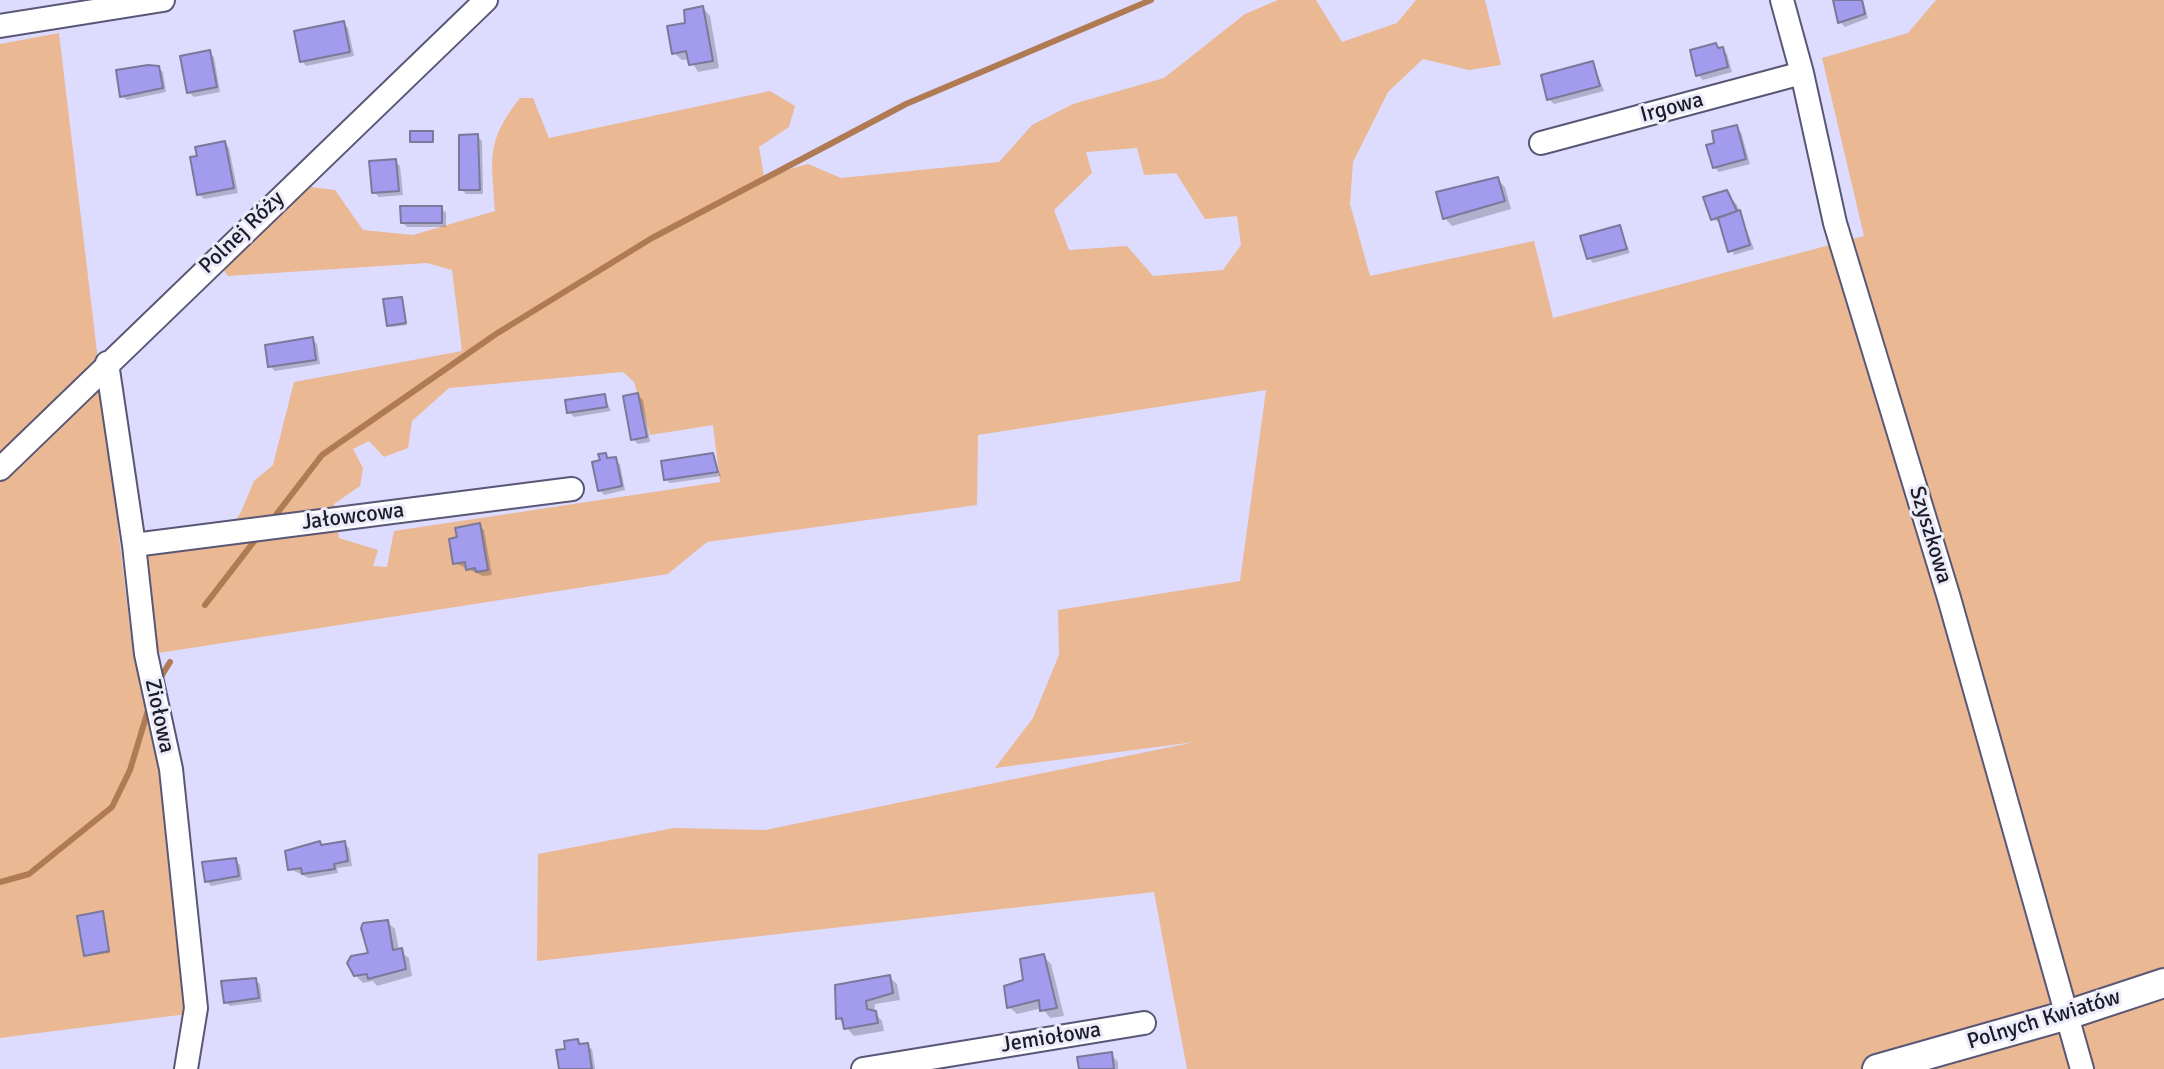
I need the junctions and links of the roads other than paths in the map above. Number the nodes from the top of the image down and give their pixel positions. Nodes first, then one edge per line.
1 (163, 0) edge
2 (486, 0) edge
3 (1782, 0) edge
4 (0, 26) edge
5 (1802, 73) junction
6 (1541, 143) dead end
7 (107, 363) junction
8 (0, 469) edge
9 (572, 489) dead end
10 (134, 545) junction
11 (2164, 983) edge
12 (2064, 1016) junction
13 (1144, 1023) dead end
14 (186, 1069) edge
15 (863, 1069) edge
16 (1877, 1069) edge
17 (2082, 1069) edge

1 - 4 street
2 - 7 street, Polnej Róży
3 - 5 street, Szyszkowa
5 - 6 street, Irgowa
5 - 12 street, Szyszkowa
7 - 8 street, Polnej Róży
7 - 10 street, Ziołowa
9 - 10 street, Jałowcowa
10 - 14 street, Ziołowa
11 - 12 street, Polnych Kwiatów
12 - 16 street, Polnych Kwiatów
12 - 17 street, Szyszkowa
13 - 15 street, Jemiołowa

